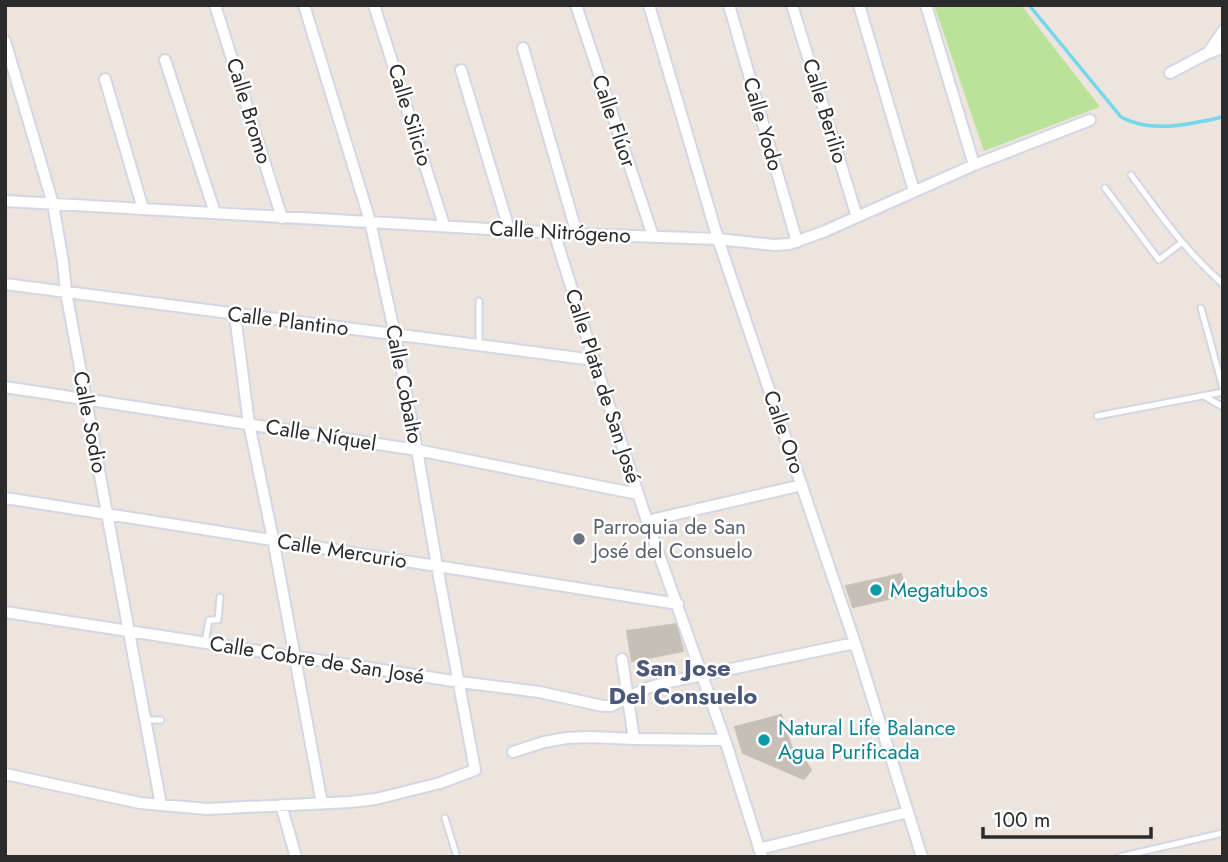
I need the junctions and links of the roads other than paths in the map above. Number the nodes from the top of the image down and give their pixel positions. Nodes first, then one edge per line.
1 (215, 5) edge
2 (304, 5) edge
3 (374, 5) edge
4 (576, 5) edge
5 (649, 5) edge
6 (729, 5) edge
7 (792, 5) edge
8 (859, 5) edge
9 (926, 5) edge
10 (1223, 31) edge
11 (5, 41) edge
12 (523, 48) dead end
13 (1223, 48) edge
14 (1208, 53) junction
15 (165, 60) dead end
16 (461, 70) dead end
17 (1170, 72) dead end
18 (105, 79) dead end
19 (1090, 120) dead end
20 (974, 165) junction
21 (1131, 175) dead end
22 (1105, 188) dead end
23 (914, 191) junction
24 (5, 201) edge
25 (53, 204) junction
26 (143, 209) junction
27 (215, 213) junction
28 (857, 217) junction
29 (282, 218) junction
30 (370, 221) junction
31 (444, 225) junction
32 (509, 229) junction
33 (554, 232) junction
34 (577, 234) junction
35 (653, 236) junction
36 (718, 239) junction
37 (797, 242) junction
38 (1181, 243) junction
39 (5, 284) edge
40 (1223, 284) edge
41 (66, 292) junction
42 (479, 301) dead end
43 (1202, 308) dead end
44 (235, 314) junction
45 (395, 335) junction
46 (479, 345) junction
47 (594, 360) junction
48 (5, 387) edge
49 (1223, 390) edge
50 (1204, 396) junction
51 (85, 399) junction
52 (1223, 407) edge
53 (1097, 416) dead end
54 (249, 424) junction
55 (417, 450) junction
56 (802, 485) junction
57 (638, 494) junction
58 (5, 498) edge
59 (107, 513) junction
60 (647, 521) junction
61 (273, 539) junction
62 (437, 566) junction
63 (220, 597) dead end
64 (678, 604) junction
65 (5, 612) edge
66 (129, 631) junction
67 (205, 642) junction
68 (855, 643) junction
69 (295, 656) junction
70 (622, 659) dead end
71 (702, 674) junction
72 (460, 682) junction
73 (627, 698) junction
74 (145, 720) junction
75 (161, 720) dead end
76 (634, 739) junction
77 (725, 740) junction
78 (513, 752) dead end
79 (5, 774) edge
80 (322, 804) junction
81 (161, 805) junction
82 (281, 806) junction
83 (908, 812) junction
84 (445, 818) dead end
85 (1223, 833) edge
86 (761, 853) edge
87 (296, 857) edge
88 (457, 857) edge
89 (922, 857) edge
90 (1119, 857) edge

1 - 29 street, Calle Bromo
2 - 30 street, Calle Cobalto
3 - 31 street, Calle Silicio
4 - 35 street, Calle Flúor
5 - 36 street, Calle Oro
6 - 37 street, Calle Yodo
7 - 28 street, Calle Berilio
8 - 23 street
9 - 20 street
10 - 14 street
11 - 25 street, Calle Sodio
12 - 34 street
13 - 14 street
14 - 17 street
15 - 27 street
16 - 32 street
18 - 26 street
19 - 20 street, Calle Nitrógeno
20 - 23 street, Calle Nitrógeno
21 - 38 lane
22 - 38 lane
23 - 28 street, Calle Nitrógeno
24 - 25 street, Calle Nitrógeno
25 - 26 street, Calle Nitrógeno
25 - 41 street, Calle Sodio
26 - 27 street, Calle Nitrógeno
27 - 29 street, Calle Nitrógeno
28 - 37 street, Calle Nitrógeno
29 - 30 street, Calle Nitrógeno
30 - 31 street, Calle Nitrógeno
30 - 45 street, Calle Cobalto
31 - 32 street, Calle Nitrógeno
32 - 33 street, Calle Nitrógeno
33 - 34 street, Calle Nitrógeno
33 - 47 street, Calle Plata de San José
34 - 35 street, Calle Nitrógeno
35 - 36 street, Calle Nitrógeno
36 - 37 street, Calle Nitrógeno
36 - 56 street, Calle Oro
38 - 40 lane
39 - 41 street, Calle Plantino
41 - 44 street, Calle Plantino
41 - 51 street, Calle Sodio
42 - 46 lane
43 - 49 lane
44 - 45 street, Calle Plantino
44 - 54 street
45 - 46 street, Calle Plantino
45 - 55 street, Calle Cobalto
46 - 47 street, Calle Plantino
47 - 57 street, Calle Plata de San José
48 - 51 street, Calle Níquel
49 - 50 lane
50 - 52 lane
50 - 53 lane
51 - 54 street, Calle Níquel
51 - 59 street, Calle Sodio
54 - 55 street, Calle Níquel
54 - 61 street
55 - 57 street, Calle Níquel
55 - 62 street, Calle Cobalto
56 - 60 street
56 - 68 street, Calle Oro
57 - 60 street, Calle Plata de San José
58 - 59 street, Calle Mercurio
59 - 61 street, Calle Mercurio
59 - 66 street, Calle Sodio
60 - 64 street, Calle Plata de San José
61 - 62 street, Calle Mercurio
61 - 69 street
62 - 64 street, Calle Mercurio
62 - 72 street, Calle Cobalto
63 - 67 lane
64 - 71 street, Calle Plata de San José
65 - 66 street, Calle Cobre de San José
66 - 67 street, Calle Cobre de San José
66 - 74 street, Calle Sodio
67 - 69 street, Calle Cobre de San José
68 - 71 street, Calle Cobre de San José
68 - 83 street, Calle Oro
69 - 72 street, Calle Cobre de San José
69 - 80 street
70 - 73 street
71 - 73 street, Calle Cobre de San José
71 - 77 street, Calle Plata de San José
72 - 73 street, Calle Cobre de San José
72 - 80 street, Calle Cobalto
73 - 76 street
74 - 75 lane
74 - 81 street, Calle Sodio
76 - 77 street
76 - 78 street
77 - 86 street, Calle Plata de San José
79 - 81 street
80 - 82 street
81 - 82 street
82 - 87 street
83 - 86 street
83 - 89 street, Calle Oro
84 - 88 lane
85 - 90 lane

